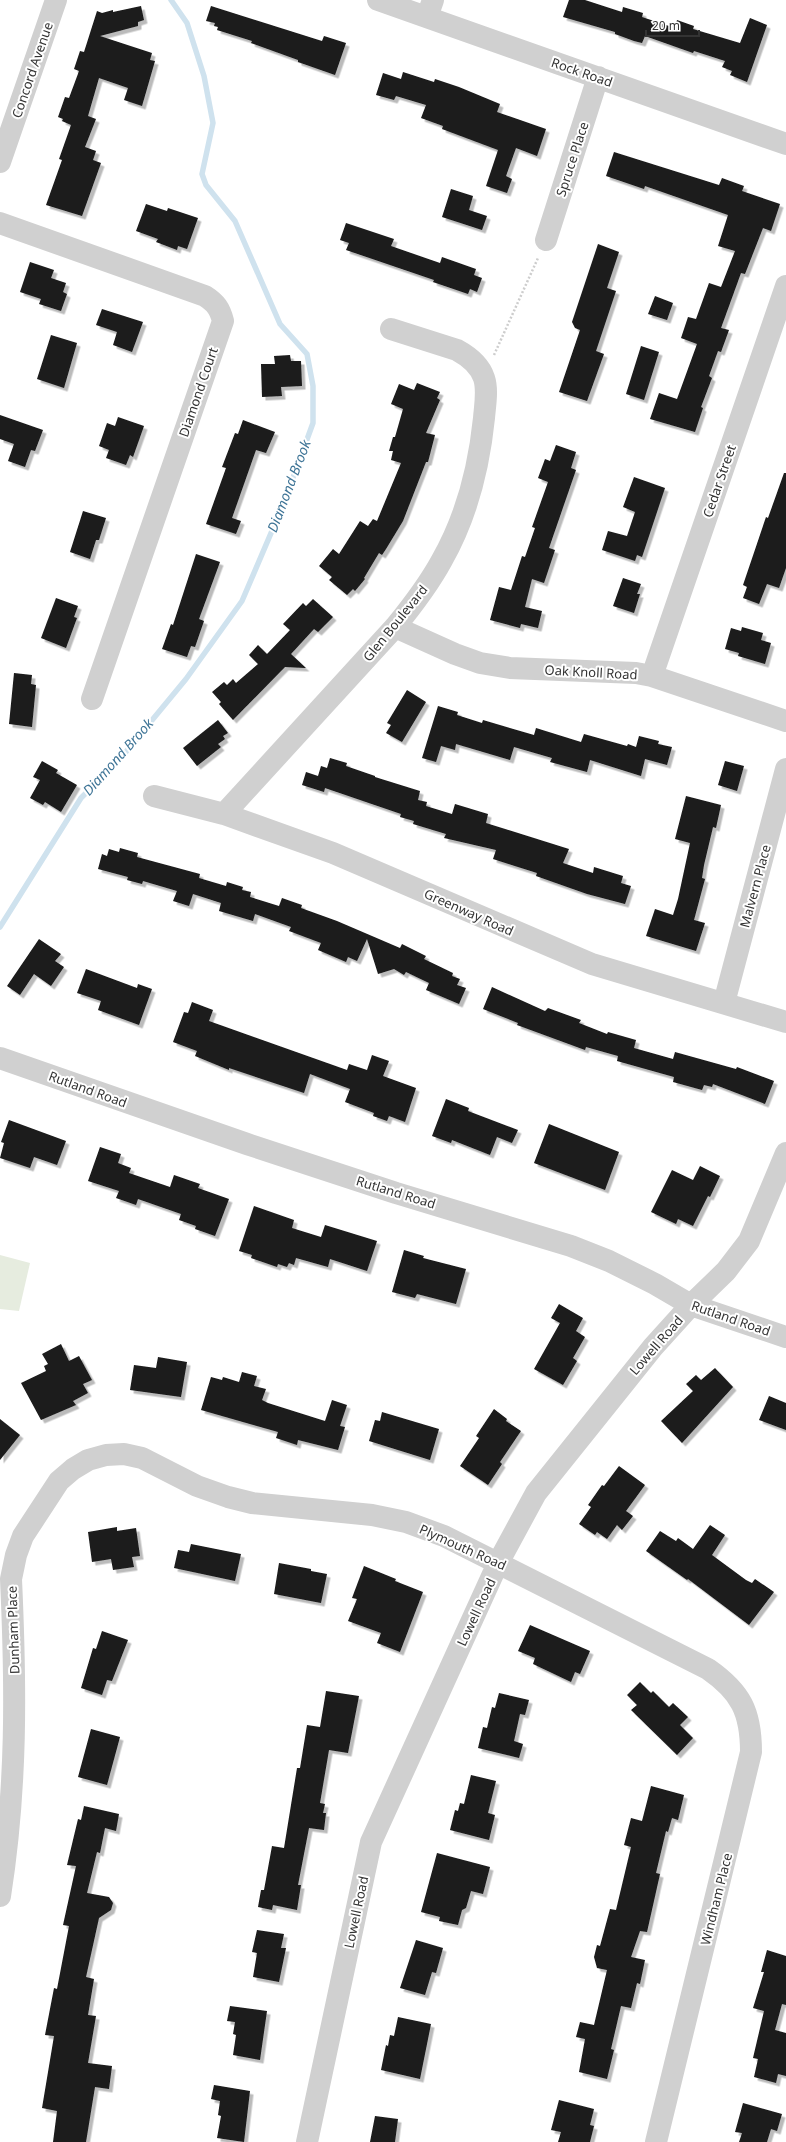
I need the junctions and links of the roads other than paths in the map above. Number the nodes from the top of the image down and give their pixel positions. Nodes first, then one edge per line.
1 (56, 0) edge
2 (378, 0) edge
3 (430, 8) edge
4 (598, 77) junction
5 (786, 144) edge
6 (0, 162) edge
7 (0, 224) edge
8 (546, 240) road end
9 (786, 286) edge
10 (391, 329) dead end
11 (395, 627) junction
12 (652, 676) junction
13 (92, 699) dead end
14 (786, 722) edge
15 (786, 769) edge
16 (154, 796) dead end
17 (224, 814) junction
18 (724, 1003) junction
19 (786, 1022) edge
20 (0, 1058) edge
21 (786, 1153) edge
22 (691, 1305) junction
23 (786, 1337) edge
24 (156, 1463) joint
25 (498, 1563) junction
26 (708, 1669) joint
27 (0, 1896) edge
28 (307, 2142) edge
29 (656, 2142) edge

1 - 6 street, Concord Avenue
2 - 3 street, Rock Road
3 - 4 street, Rock Road
4 - 5 street, Rock Road
4 - 8 street, Spruce Place
7 - 13 street, Diamond Court
9 - 12 street, Cedar Street
10 - 11 street, Glen Boulevard
11 - 12 street, Oak Knoll Road
11 - 17 street, Glen Boulevard
12 - 14 street, Oak Knoll Road
15 - 18 street, Malvern Place
16 - 17 street, Greenway Road
17 - 18 street, Greenway Road
18 - 19 street, Greenway Road
20 - 22 street, Rutland Road
21 - 22 street, Lowell Road
22 - 23 street, Rutland Road
22 - 25 street, Lowell Road
24 - 25 street, Plymouth Road
24 - 27 street, Dunham Place
25 - 26 street, Plymouth Road
25 - 28 street, Lowell Road
26 - 29 street, Windham Place

